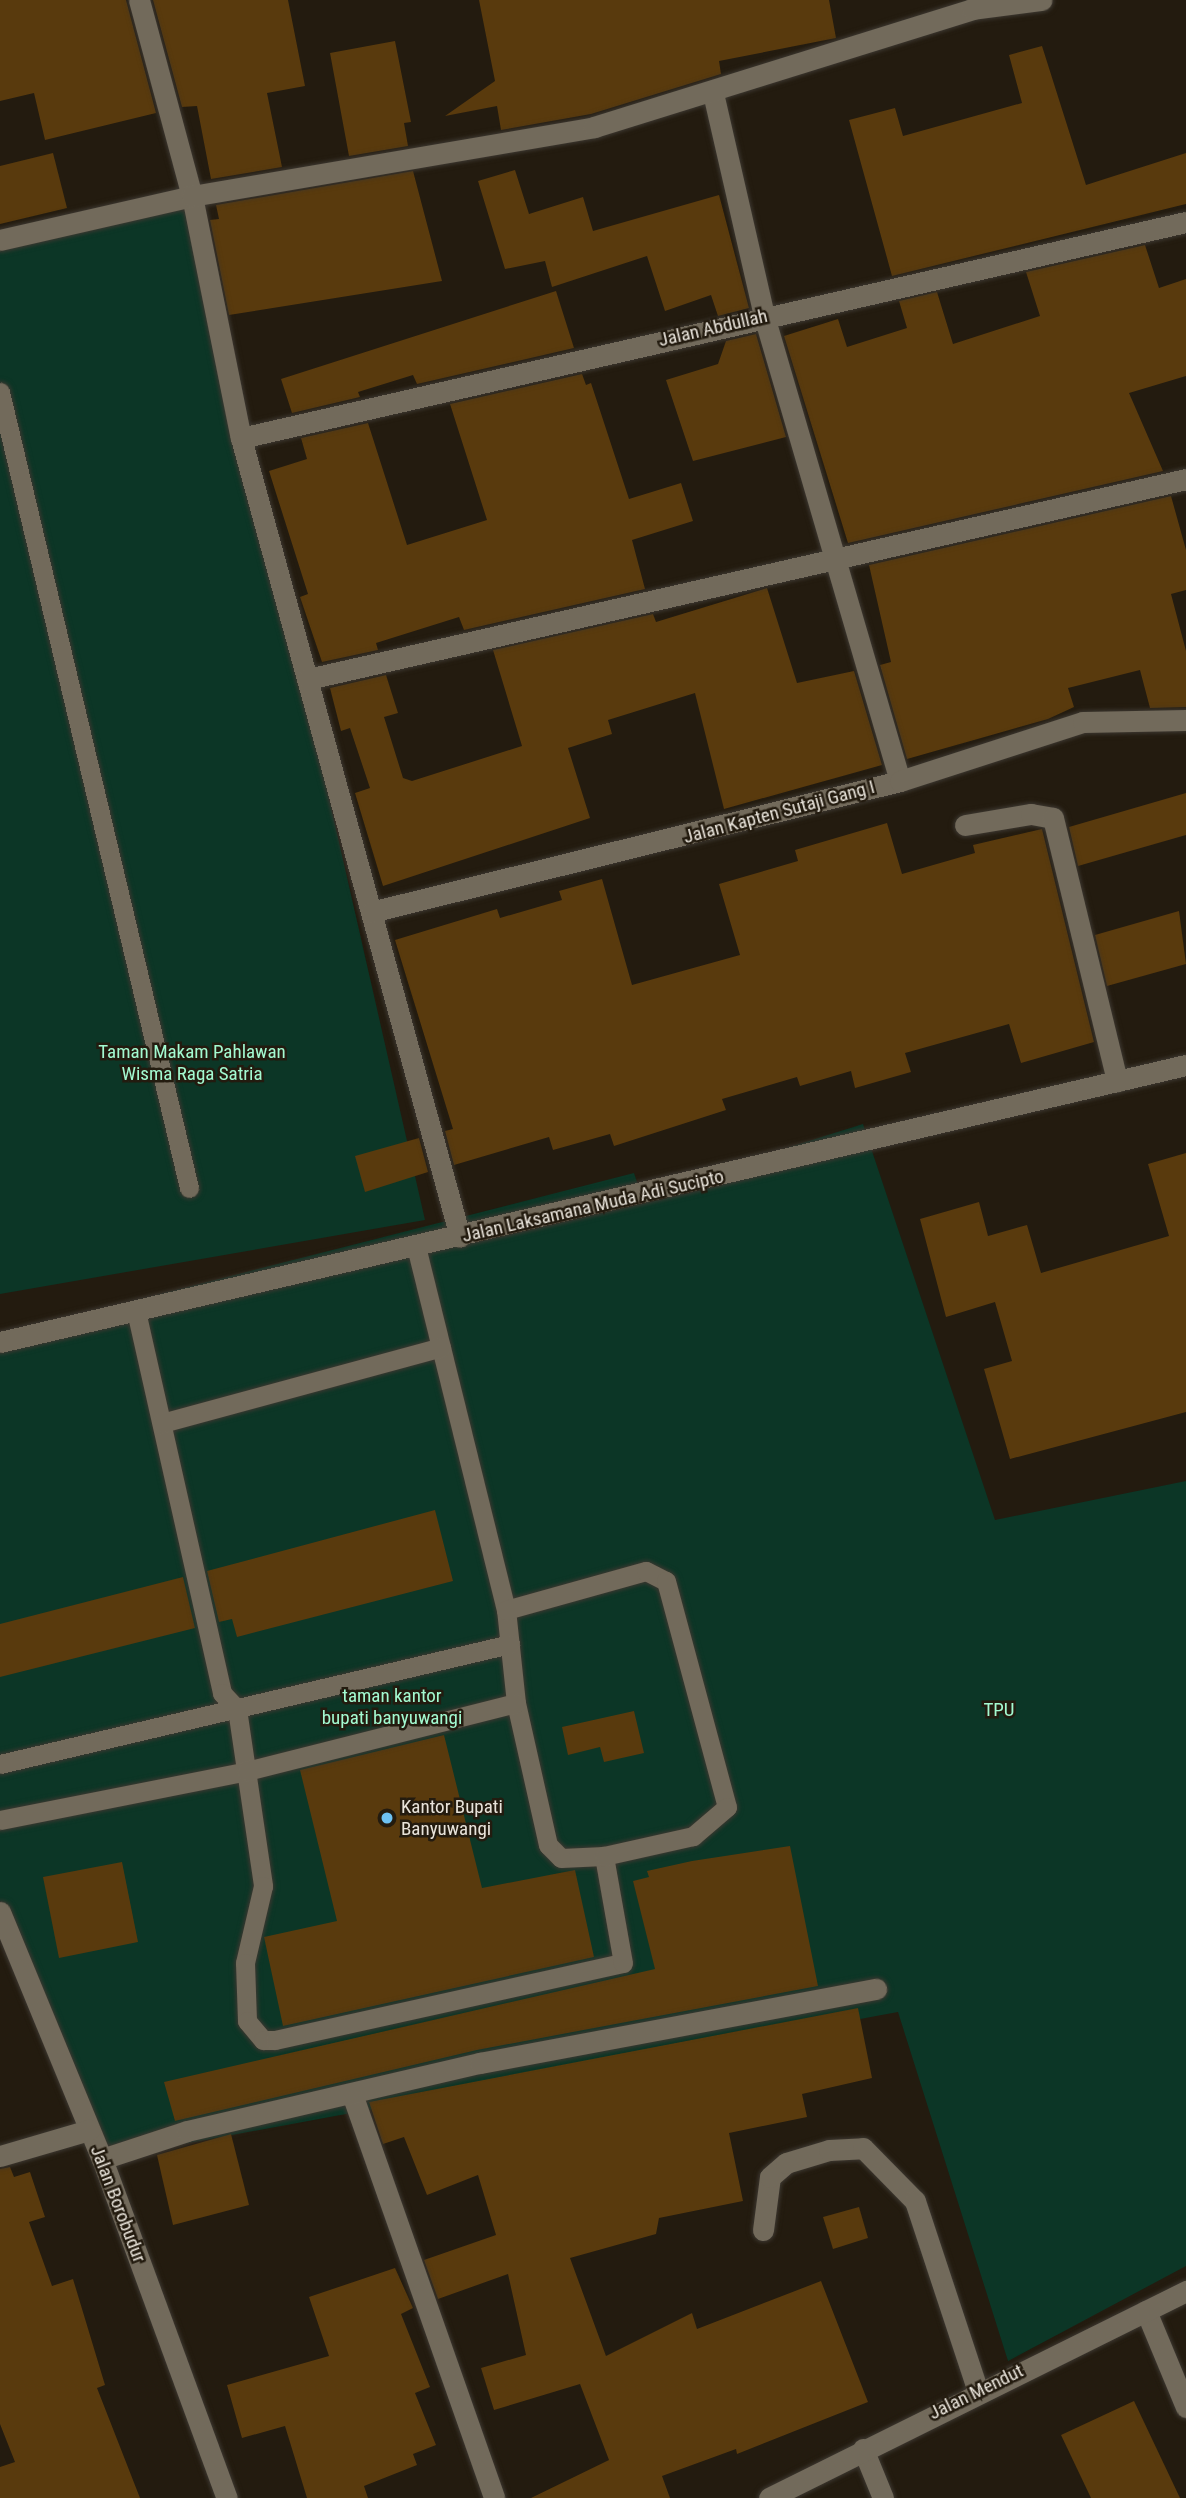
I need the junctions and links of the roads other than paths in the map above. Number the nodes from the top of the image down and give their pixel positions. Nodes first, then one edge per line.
1 (139, 0) edge
2 (1041, 0) edge
3 (713, 93) junction
4 (192, 196) junction
5 (1186, 222) edge
6 (0, 240) edge
7 (764, 316) junction
8 (0, 392) edge
9 (241, 438) junction
10 (1186, 479) edge
11 (835, 561) junction
12 (308, 680) junction
13 (1186, 720) edge
14 (900, 780) junction
15 (965, 825) dead end
16 (371, 912) junction
17 (1186, 1065) edge
18 (1117, 1081) junction
19 (189, 1188) dead end
20 (460, 1237) junction
21 (416, 1247) junction
22 (136, 1311) junction
23 (0, 1342) edge
24 (441, 1347) junction
25 (162, 1423) junction
26 (506, 1610) junction
27 (510, 1644) junction
28 (516, 1703) junction
29 (237, 1709) junction
30 (0, 1763) edge
31 (247, 1771) junction
32 (0, 1820) edge
33 (604, 1856) junction
34 (0, 1912) edge
35 (876, 1989) dead end
36 (352, 2094) junction
37 (89, 2130) junction
38 (0, 2157) edge
39 (102, 2159) junction
40 (763, 2230) dead end
41 (1186, 2291) edge
42 (1146, 2311) junction
43 (977, 2389) junction
44 (1186, 2407) edge
45 (863, 2449) junction
46 (227, 2498) edge
47 (494, 2498) edge
48 (769, 2498) edge
49 (883, 2498) edge

1 - 4 street
2 - 3 street
3 - 4 street
3 - 7 street
4 - 6 street
4 - 9 street
5 - 7 street, Jalan Abdullah
7 - 9 street, Jalan Abdullah
7 - 11 street
8 - 19 lane
9 - 12 street
10 - 11 street
11 - 12 street
11 - 14 street
12 - 16 street
13 - 14 street, Jalan Kapten Sutaji Gang I
14 - 16 street, Jalan Kapten Sutaji Gang I
15 - 18 street
16 - 20 street
17 - 18 street, Jalan Laksamana Muda Adi Sucipto
18 - 20 street, Jalan Laksamana Muda Adi Sucipto
20 - 21 street, Jalan Laksamana Muda Adi Sucipto
21 - 22 street, Jalan Laksamana Muda Adi Sucipto
21 - 24 lane
22 - 23 street, Jalan Laksamana Muda Adi Sucipto
22 - 25 lane
24 - 25 lane
24 - 26 lane
25 - 29 lane
26 - 27 lane
26 - 33 lane
27 - 28 lane
27 - 29 lane
28 - 31 lane
28 - 33 lane
29 - 30 lane
29 - 31 lane
31 - 32 lane
31 - 33 lane
34 - 37 street, Jalan Borobudur
35 - 36 street
36 - 39 street
36 - 47 street
37 - 38 street
37 - 39 street, Jalan Borobudur
39 - 46 street, Jalan Borobudur
40 - 43 street
41 - 42 street, Jalan Mendut
42 - 43 street, Jalan Mendut
42 - 44 street
43 - 45 street, Jalan Mendut
45 - 48 street, Jalan Mendut
45 - 49 street

